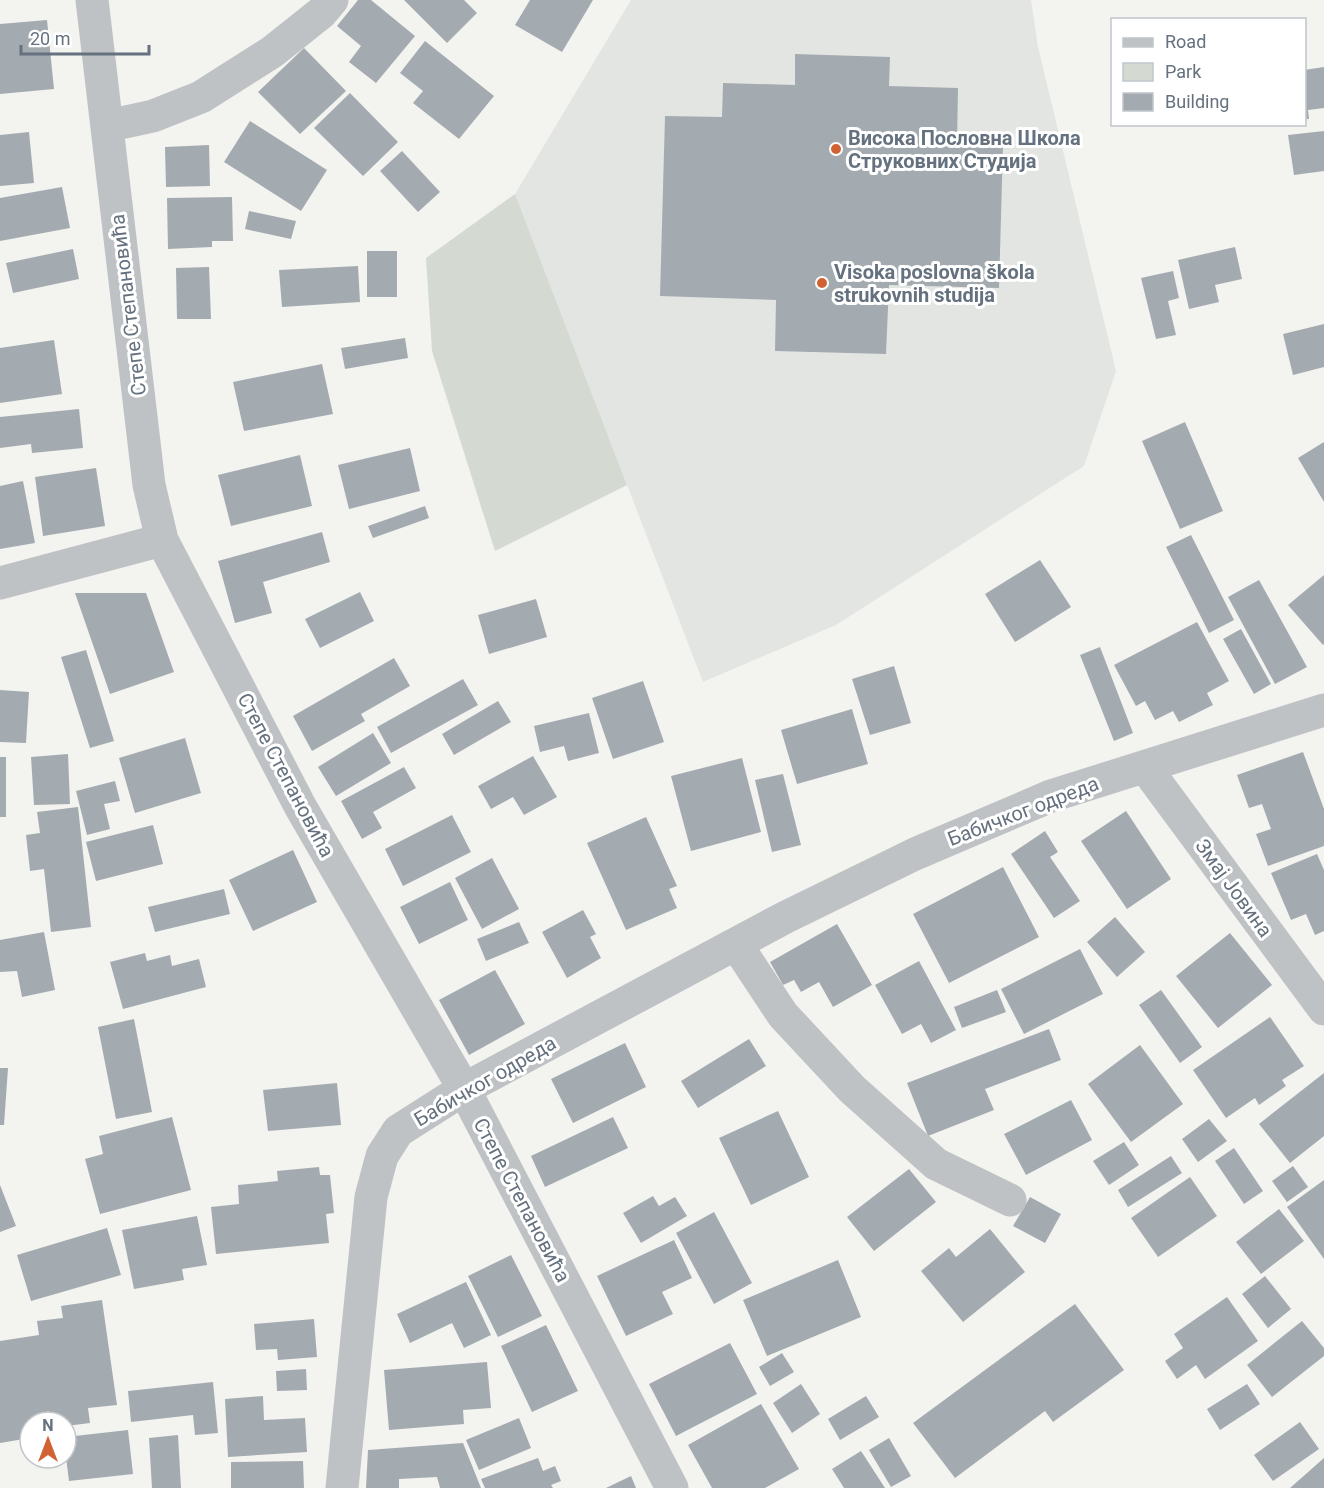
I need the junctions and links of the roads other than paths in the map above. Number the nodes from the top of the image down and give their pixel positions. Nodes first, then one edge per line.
1 (92, 0) edge
2 (332, 0) edge
3 (107, 126) junction
4 (162, 540) junction
5 (0, 583) edge
6 (1324, 710) edge
7 (1145, 767) junction
8 (736, 944) junction
9 (1324, 1010) edge
10 (464, 1089) junction
11 (1010, 1200) dead end
12 (342, 1488) edge
13 (672, 1488) edge

1 - 3 street, Степе Степановића
2 - 3 street
3 - 4 street, Степе Степановића
4 - 5 street
4 - 10 street, Степе Степановића
6 - 7 street, Бабичког одреда
7 - 8 street, Бабичког одреда
7 - 9 street, Змај Јовина
8 - 10 street, Бабичког одреда
8 - 11 street
10 - 12 street, Бабичког одреда
10 - 13 street, Степе Степановића

